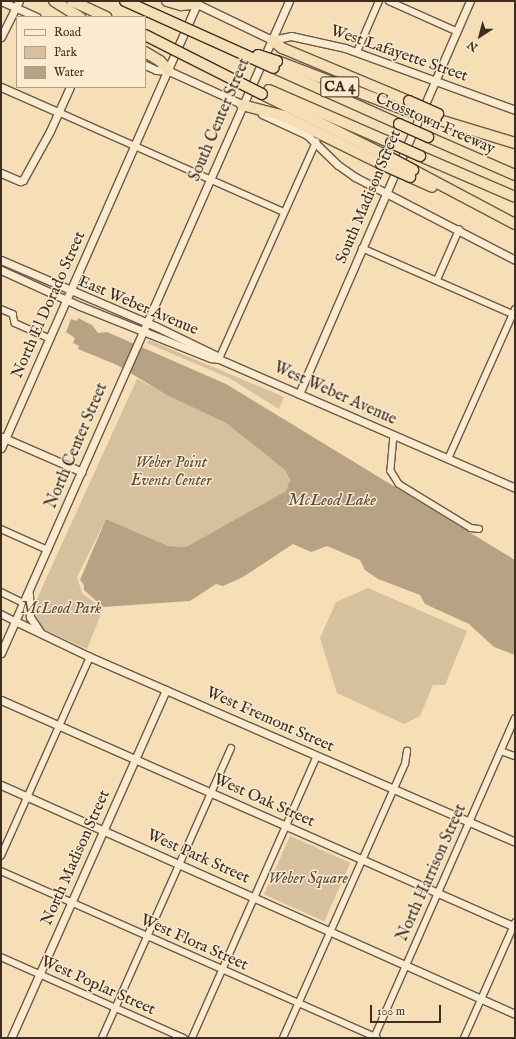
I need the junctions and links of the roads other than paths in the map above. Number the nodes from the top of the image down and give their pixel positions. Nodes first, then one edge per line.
1 (1, 1) edge
2 (54, 1) edge
3 (72, 1) edge
4 (125, 1) edge
5 (167, 1) edge
6 (289, 1) edge
7 (379, 1) edge
8 (389, 1) edge
9 (470, 1) edge
10 (196, 2) edge
11 (17, 4) edge
12 (35, 16) edge
13 (78, 16) edge
14 (105, 16) edge
15 (456, 31) junction
16 (146, 34) edge
17 (1, 37) edge
18 (272, 40) junction
19 (357, 52) junction
20 (146, 53) edge
21 (146, 65) edge
22 (275, 65) junction
23 (169, 71) junction
24 (435, 80) junction
25 (1, 87) edge
26 (70, 88) edge
27 (264, 91) junction
28 (242, 105) junction
29 (407, 105) junction
30 (515, 110) edge
31 (58, 112) junction
32 (316, 142) junction
33 (515, 143) edge
34 (134, 146) junction
35 (383, 160) junction
36 (1, 173) edge
37 (515, 175) edge
38 (210, 179) junction
39 (385, 193) junction
40 (515, 197) edge
41 (284, 212) junction
42 (515, 224) edge
43 (459, 230) junction
44 (362, 248) junction
45 (178, 250) joint
46 (1, 260) edge
47 (515, 260) edge
48 (1, 270) edge
49 (437, 280) junction
50 (70, 291) junction
51 (66, 299) junction
52 (1, 309) edge
53 (514, 311) edge
54 (146, 322) junction
55 (143, 331) junction
56 (50, 338) junction
57 (220, 359) junction
58 (299, 394) junction
59 (394, 435) junction
60 (3, 437) edge
61 (1, 448) edge
62 (448, 459) junction
63 (82, 472) junction
64 (515, 488) edge
65 (1, 529) edge
66 (480, 529) dead end
67 (48, 550) junction
68 (29, 591) junction
69 (1, 592) edge
70 (24, 603) junction
71 (1, 614) edge
72 (15, 621) junction
73 (42, 634) junction
74 (1, 653) edge
75 (90, 657) junction
76 (166, 690) junction
77 (1, 700) edge
78 (515, 719) edge
79 (59, 725) junction
80 (231, 748) dead end
81 (501, 750) junction
82 (407, 751) dead end
83 (317, 756) junction
84 (515, 756) edge
85 (136, 760) junction
86 (1, 785) edge
87 (394, 789) junction
88 (211, 793) junction
89 (28, 797) junction
90 (469, 822) junction
91 (286, 827) junction
92 (103, 830) junction
93 (515, 842) edge
94 (1, 856) edge
95 (363, 860) junction
96 (179, 864) junction
97 (1, 871) edge
98 (438, 894) junction
99 (254, 898) junction
100 (71, 902) junction
101 (514, 926) edge
102 (330, 931) junction
103 (147, 936) junction
104 (1, 957) edge
105 (406, 965) junction
106 (223, 970) junction
107 (40, 974) junction
108 (481, 999) junction
109 (298, 1003) junction
110 (115, 1008) junction
111 (515, 1014) edge
112 (11, 1038) edge
113 (102, 1038) edge
114 (184, 1038) edge
115 (192, 1038) edge
116 (283, 1038) edge
117 (375, 1038) edge
118 (464, 1038) edge

1 - 11 street
2 - 13 highway
3 - 14 highway
4 - 22 highway, CA 4, bridge
5 - 10 highway
6 - 18 street, South Center Street
7 - 19 street
8 - 15 street
9 - 15 street, South Madison Street
10 - 18 street
10 - 23 street, North El Dorado Street
11 - 12 street
11 - 17 street
15 - 24 street, South Madison Street
16 - 27 highway, CA 4, bridge
18 - 19 street, West Lafayette Street
18 - 28 street, South Center Street
18 - 29 highway
19 - 24 street, West Lafayette Street
20 - 23 highway
21 - 23 street
22 - 29 highway, CA 4
22 - 37 highway, Crosstown Freeway / CA 4, bridge
23 - 28 street
23 - 34 street, North El Dorado Street
24 - 30 street, West Lafayette Street
24 - 39 street, South Madison Street
25 - 31 street
26 - 31 street
27 - 35 highway
27 - 40 highway, CA 4, bridge
28 - 32 street
28 - 35 highway
28 - 38 street, South Center Street
29 - 33 highway, CA 4, bridge
31 - 34 street
31 - 36 street
32 - 39 street
32 - 41 street
34 - 38 street
34 - 50 street, North El Dorado Street
35 - 42 highway, bridge
38 - 41 street
38 - 45 street, South Center Street
39 - 43 street
39 - 44 street, South Madison Street
41 - 57 street
43 - 47 street
43 - 49 street
44 - 49 street
44 - 58 street, South Madison Street
45 - 54 street, North Center Street
46 - 50 street, East Weber Avenue
48 - 51 street, East Weber Avenue
49 - 53 street
50 - 51 street, North El Dorado Street
50 - 54 street, East Weber Avenue
51 - 55 street, East Weber Avenue
51 - 56 street, North El Dorado Street
52 - 56 street
53 - 62 street
54 - 55 street, North Center Street
54 - 57 street, East Weber Avenue
55 - 57 street, West Weber Avenue
55 - 63 street, North Center Street
56 - 60 street, North El Dorado Street
57 - 58 street, West Weber Avenue
58 - 59 street, West Weber Avenue
59 - 62 street, West Weber Avenue
59 - 66 street
60 - 61 street, North El Dorado Street
60 - 63 street
62 - 64 street, West Weber Avenue
63 - 67 street, North Center Street
65 - 67 street
67 - 68 street, North Center Street
68 - 70 street, North Center Street
68 - 73 street
69 - 70 street
70 - 72 street, North Center Street
71 - 72 street
72 - 73 street, West Fremont Street
72 - 74 street, North Center Street
73 - 75 street, West Fremont Street
75 - 76 street, West Fremont Street
75 - 79 street
76 - 83 street, West Fremont Street
76 - 85 street, North Madison Street
77 - 79 street, West Oak Street
78 - 81 street, North Harrison Street
79 - 85 street, West Oak Street
79 - 89 street
80 - 88 street
81 - 84 street
81 - 90 street, North Harrison Street
82 - 87 street
83 - 87 street, West Fremont Street
83 - 91 street
85 - 88 street, West Oak Street
85 - 92 street, North Madison Street
86 - 89 street, West Park Street
87 - 90 street, West Fremont Street
87 - 95 street
88 - 91 street, West Oak Street
88 - 96 street
89 - 92 street, West Park Street
89 - 94 street
90 - 93 street, West Fremont Street
90 - 98 street, North Harrison Street
91 - 95 street, West Oak Street
91 - 99 street
92 - 96 street, West Park Street
92 - 100 street, North Madison Street
95 - 98 street, West Oak Street
95 - 102 street
96 - 99 street, West Park Street
96 - 103 street
97 - 100 street, West Flora Street
98 - 101 street, West Oak Street
98 - 105 street, North Harrison Street
99 - 102 street, West Park Street
99 - 106 street
100 - 103 street, West Flora Street
100 - 107 street, North Madison Street
101 - 108 street
102 - 105 street, West Park Street
102 - 109 street
103 - 106 street, West Flora Street
103 - 110 street
104 - 107 street, West Poplar Street
105 - 108 street, West Park Street
105 - 117 street, North Harrison Street
106 - 109 street, West Flora Street
106 - 115 street
107 - 110 street, West Poplar Street
107 - 112 street, North Madison Street
108 - 111 street, West Park Street
108 - 118 street
109 - 116 street
109 - 117 street, West Flora Street
110 - 113 street
110 - 114 street, West Poplar Street

